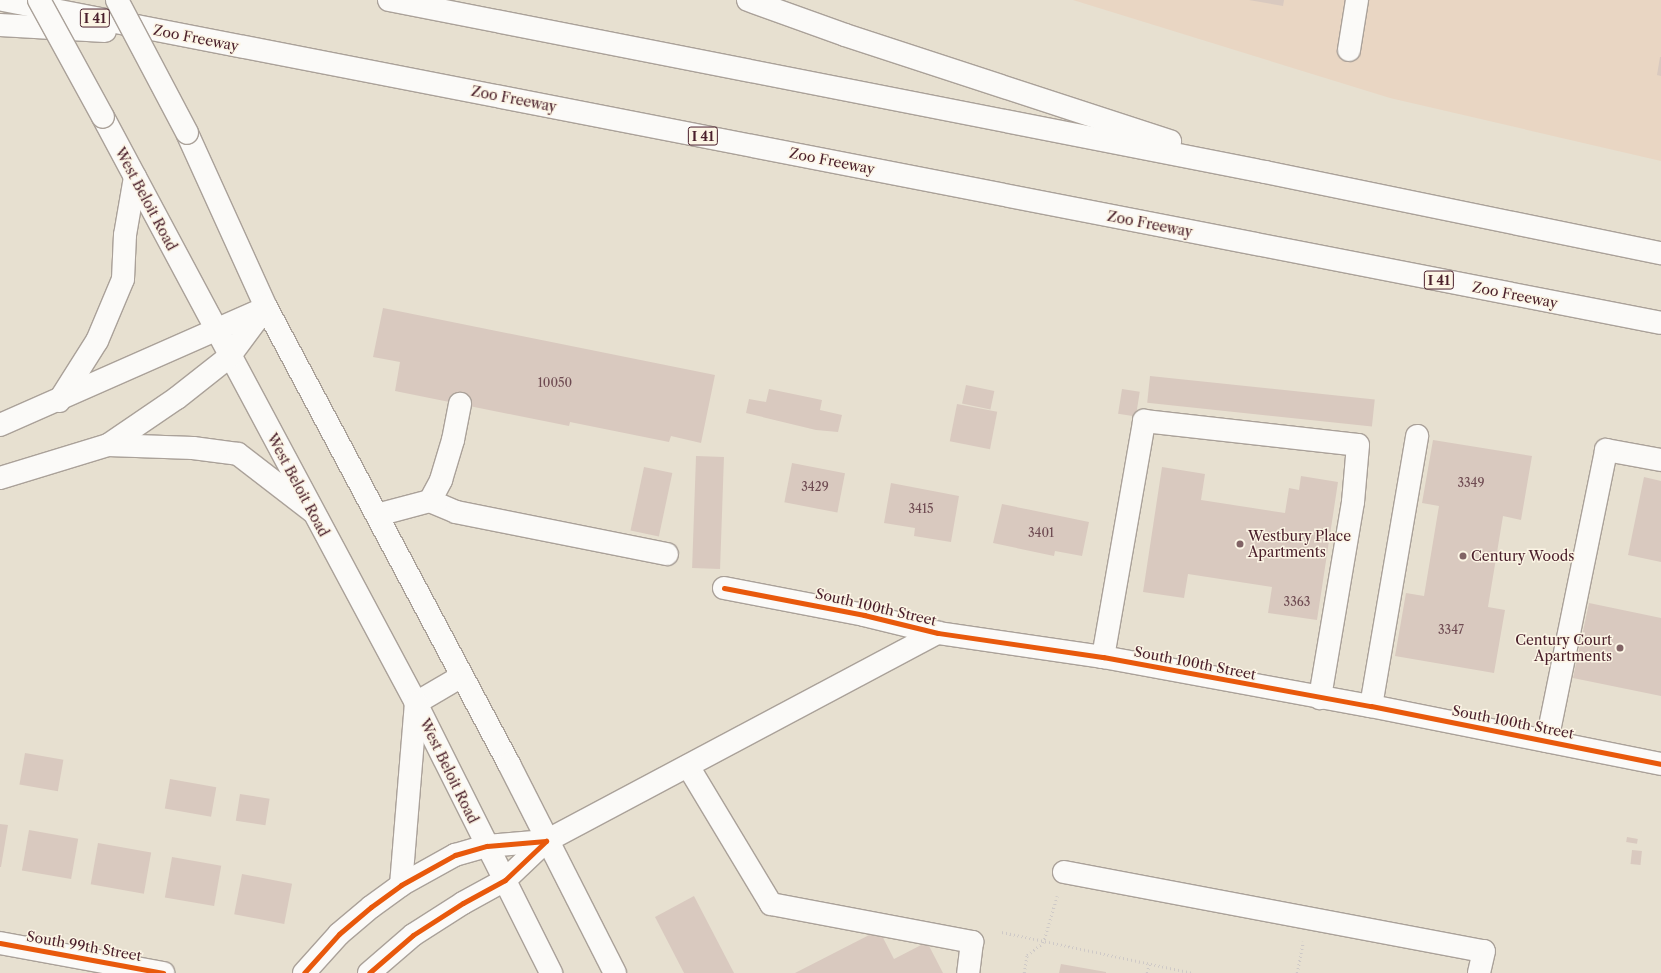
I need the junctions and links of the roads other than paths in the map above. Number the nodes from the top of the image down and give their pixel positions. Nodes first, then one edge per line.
1 (3, 0) edge
2 (39, 0) edge
3 (117, 0) edge
4 (389, 0) edge
5 (748, 0) edge
6 (1357, 0) edge
7 (0, 25) edge
8 (188, 36) junction
9 (1349, 50) dead end
10 (1264, 172) junction
11 (135, 177) junction
12 (1661, 253) edge
13 (266, 308) junction
14 (1661, 323) edge
15 (215, 329) junction
16 (229, 357) junction
17 (59, 401) junction
18 (460, 404) dead end
19 (0, 425) edge
20 (1417, 436) dead end
21 (108, 444) junction
22 (1661, 460) edge
23 (0, 478) edge
24 (430, 501) junction
25 (312, 511) junction
26 (377, 515) junction
27 (666, 554) dead end
28 (724, 588) dead end
29 (938, 633) junction
30 (1103, 657) junction
31 (462, 676) junction
32 (1320, 698) junction
33 (416, 704) junction
34 (1371, 706) junction
35 (1547, 741) junction
36 (1661, 764) edge
37 (688, 766) junction
38 (546, 841) junction
39 (487, 846) junction
40 (1064, 872) road end
41 (505, 880) junction
42 (401, 885) junction
43 (0, 943) edge
44 (164, 973) edge
45 (304, 973) edge
46 (369, 973) edge
47 (551, 973) edge
48 (615, 973) edge
49 (968, 973) edge
50 (1480, 973) edge

1 - 8 main road, Zoo Freeway / I 41
2 - 11 main road, West Beloit Road, bridge
3 - 13 main road, bridge
4 - 10 main road
5 - 10 main road
6 - 9 main road
7 - 8 main road
8 - 14 main road, Zoo Freeway / I 41
10 - 12 main road
11 - 15 main road, West Beloit Road
11 - 17 main road
13 - 15 main road
13 - 16 main road
13 - 26 main road
15 - 16 main road, West Beloit Road
15 - 17 main road
16 - 21 main road
16 - 25 main road, West Beloit Road
17 - 19 main road
18 - 24 main road
20 - 34 main road
21 - 23 main road
21 - 25 main road
22 - 35 main road
24 - 26 main road
24 - 27 main road
25 - 33 main road, West Beloit Road
26 - 31 main road
28 - 29 main road, South 100th Street
29 - 30 main road, South 100th Street
29 - 37 main road, South 100th Street
30 - 32 main road, South 100th Street
30 - 32 main road
31 - 33 main road
31 - 38 main road
32 - 34 main road, South 100th Street
33 - 39 main road, West Beloit Road
33 - 42 main road
34 - 35 main road, South 100th Street
35 - 36 main road, South 100th Street
37 - 38 main road, South 100th Street
37 - 49 main road
38 - 39 main road
38 - 41 main road
38 - 48 main road
39 - 41 main road, West Beloit Road
39 - 42 main road
40 - 50 main road
41 - 46 main road
41 - 47 main road, West Beloit Road
42 - 45 main road
43 - 44 main road, South 99th Street

